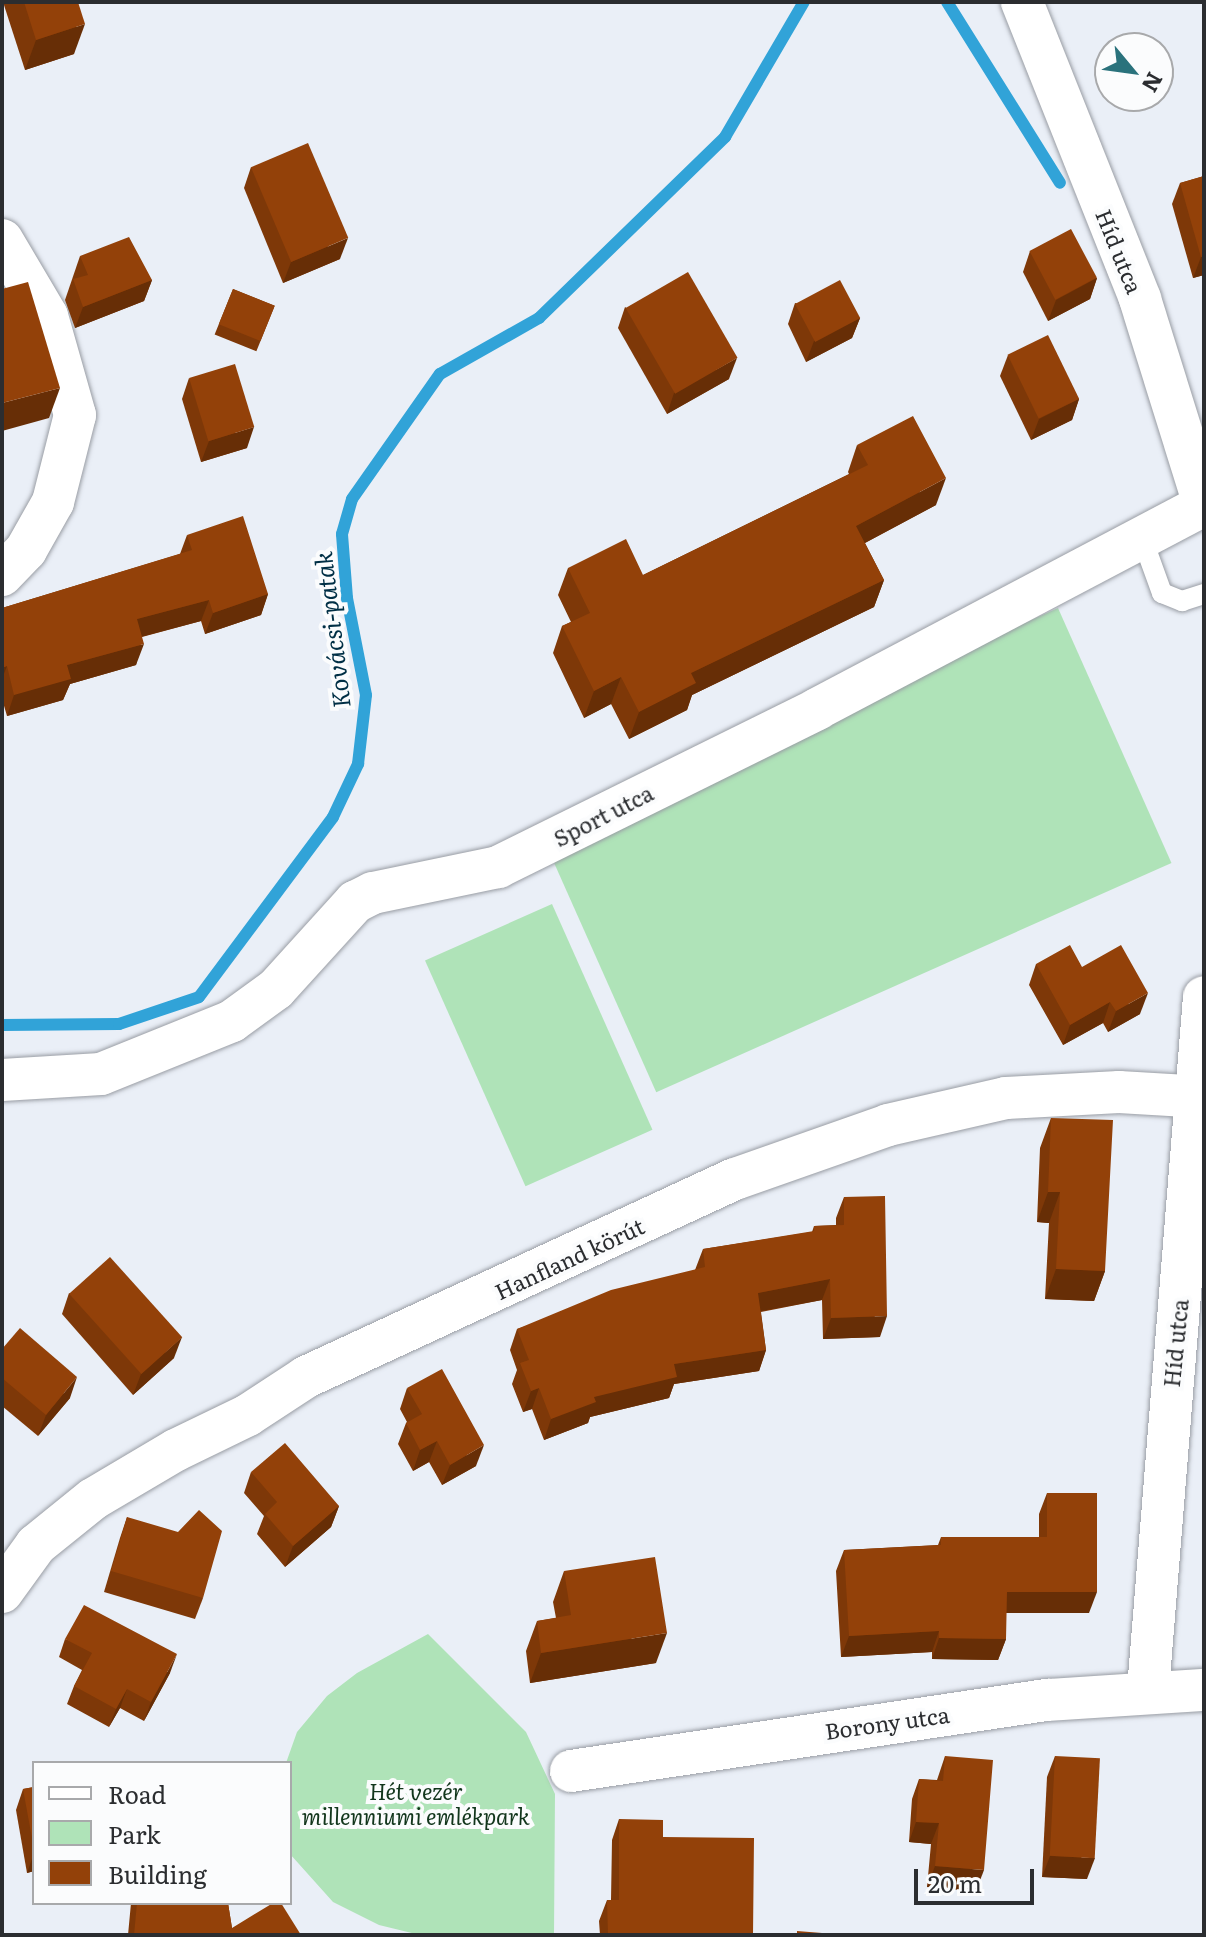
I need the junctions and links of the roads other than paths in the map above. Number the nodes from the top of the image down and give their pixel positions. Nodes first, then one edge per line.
1 (1022, 2) edge
2 (2, 240) edge
3 (1204, 505) edge
4 (1141, 535) junction
5 (2, 575) edge
6 (1204, 594) edge
7 (1204, 997) edge
8 (2, 1080) edge
9 (1201, 1097) edge
10 (2, 1592) edge
11 (1148, 1690) junction
12 (1204, 1690) edge
13 (571, 1771) dead end

1 - 3 street, Híd utca
2 - 5 street
3 - 4 street, Sport utca
4 - 6 lane
4 - 8 street, Sport utca
7 - 9 street, Híd utca
9 - 10 street, Hanfland körút
9 - 11 street, Híd utca
11 - 12 street, Borony utca
11 - 13 street, Borony utca

